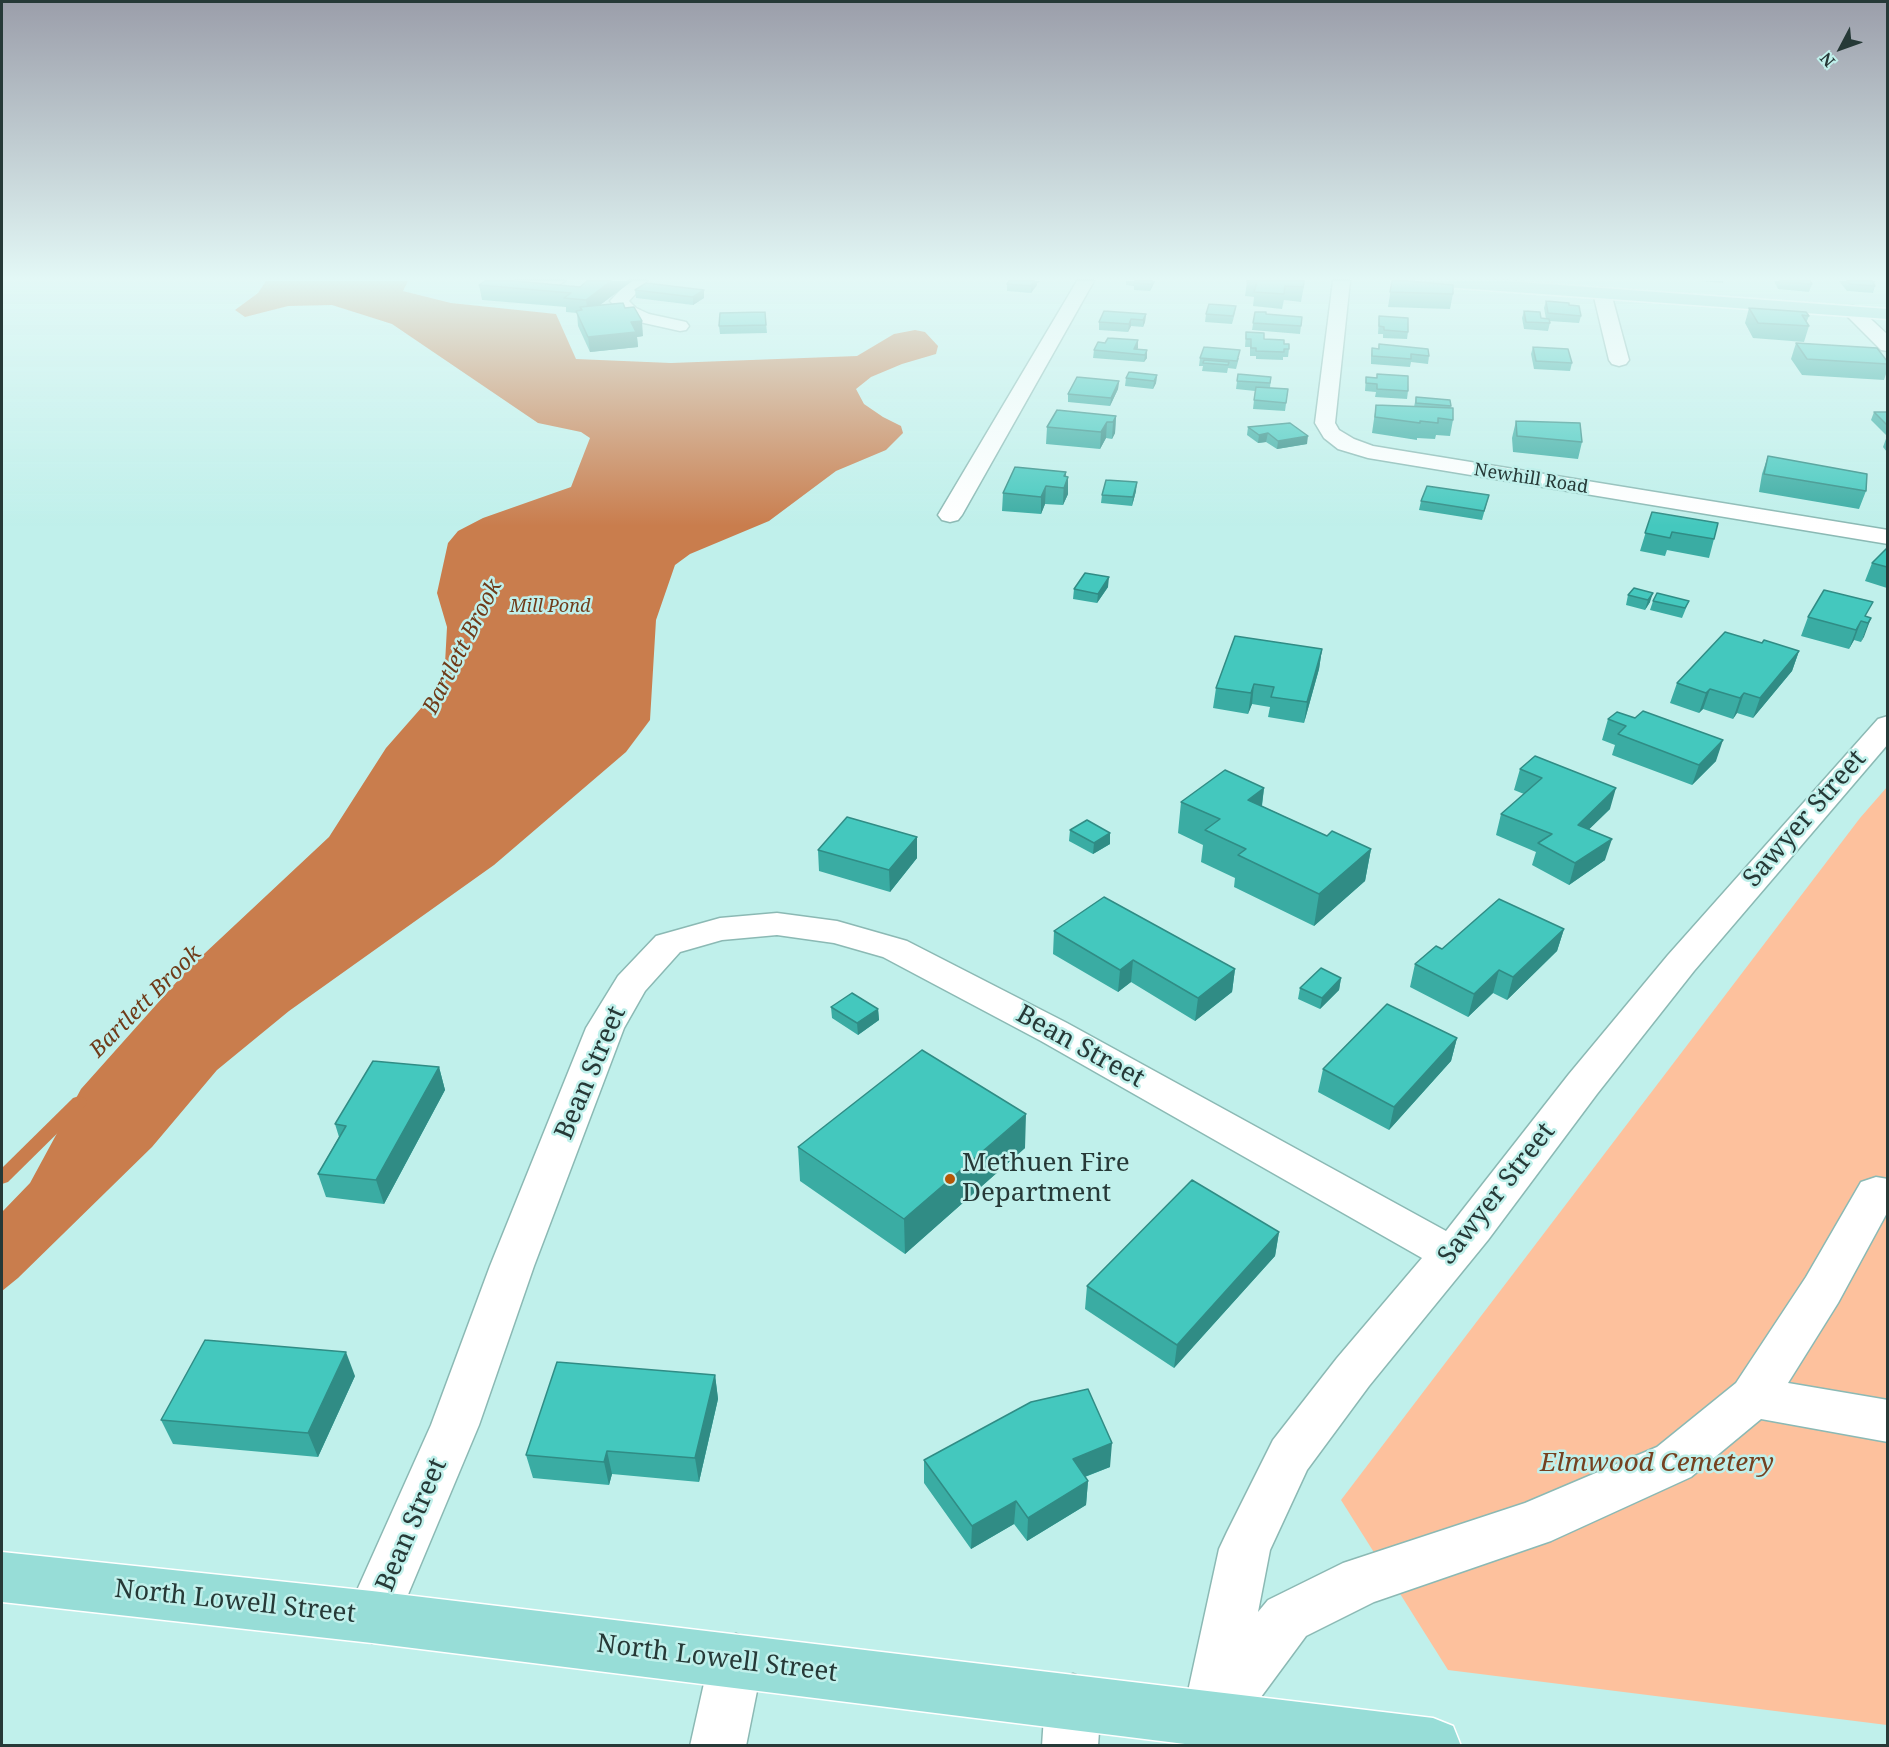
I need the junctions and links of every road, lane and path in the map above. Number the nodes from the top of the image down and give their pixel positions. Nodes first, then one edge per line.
1 (1038, 363) edge
2 (1332, 363) edge
3 (950, 514) dead end
4 (1887, 537) edge
5 (1887, 726) edge
6 (1884, 1186) edge
7 (1451, 1254) junction
8 (1753, 1397) junction
9 (1887, 1421) edge
10 (2, 1577) edge
11 (372, 1617) junction
12 (736, 1661) junction
13 (1210, 1719) junction
14 (1071, 1724) edge
15 (718, 1746) edge
16 (1432, 1746) edge

1 - 3 street
2 - 4 street, Newhill Road
5 - 7 street, Sawyer Street
6 - 8 street
7 - 11 street, Bean Street
7 - 13 street, Sawyer Street
8 - 9 street
8 - 13 street
10 - 11 main road, North Lowell Street
11 - 12 main road, North Lowell Street
12 - 14 main road, North Lowell Street
12 - 15 street
13 - 14 main road, North Lowell Street
13 - 16 main road, North Lowell Street

